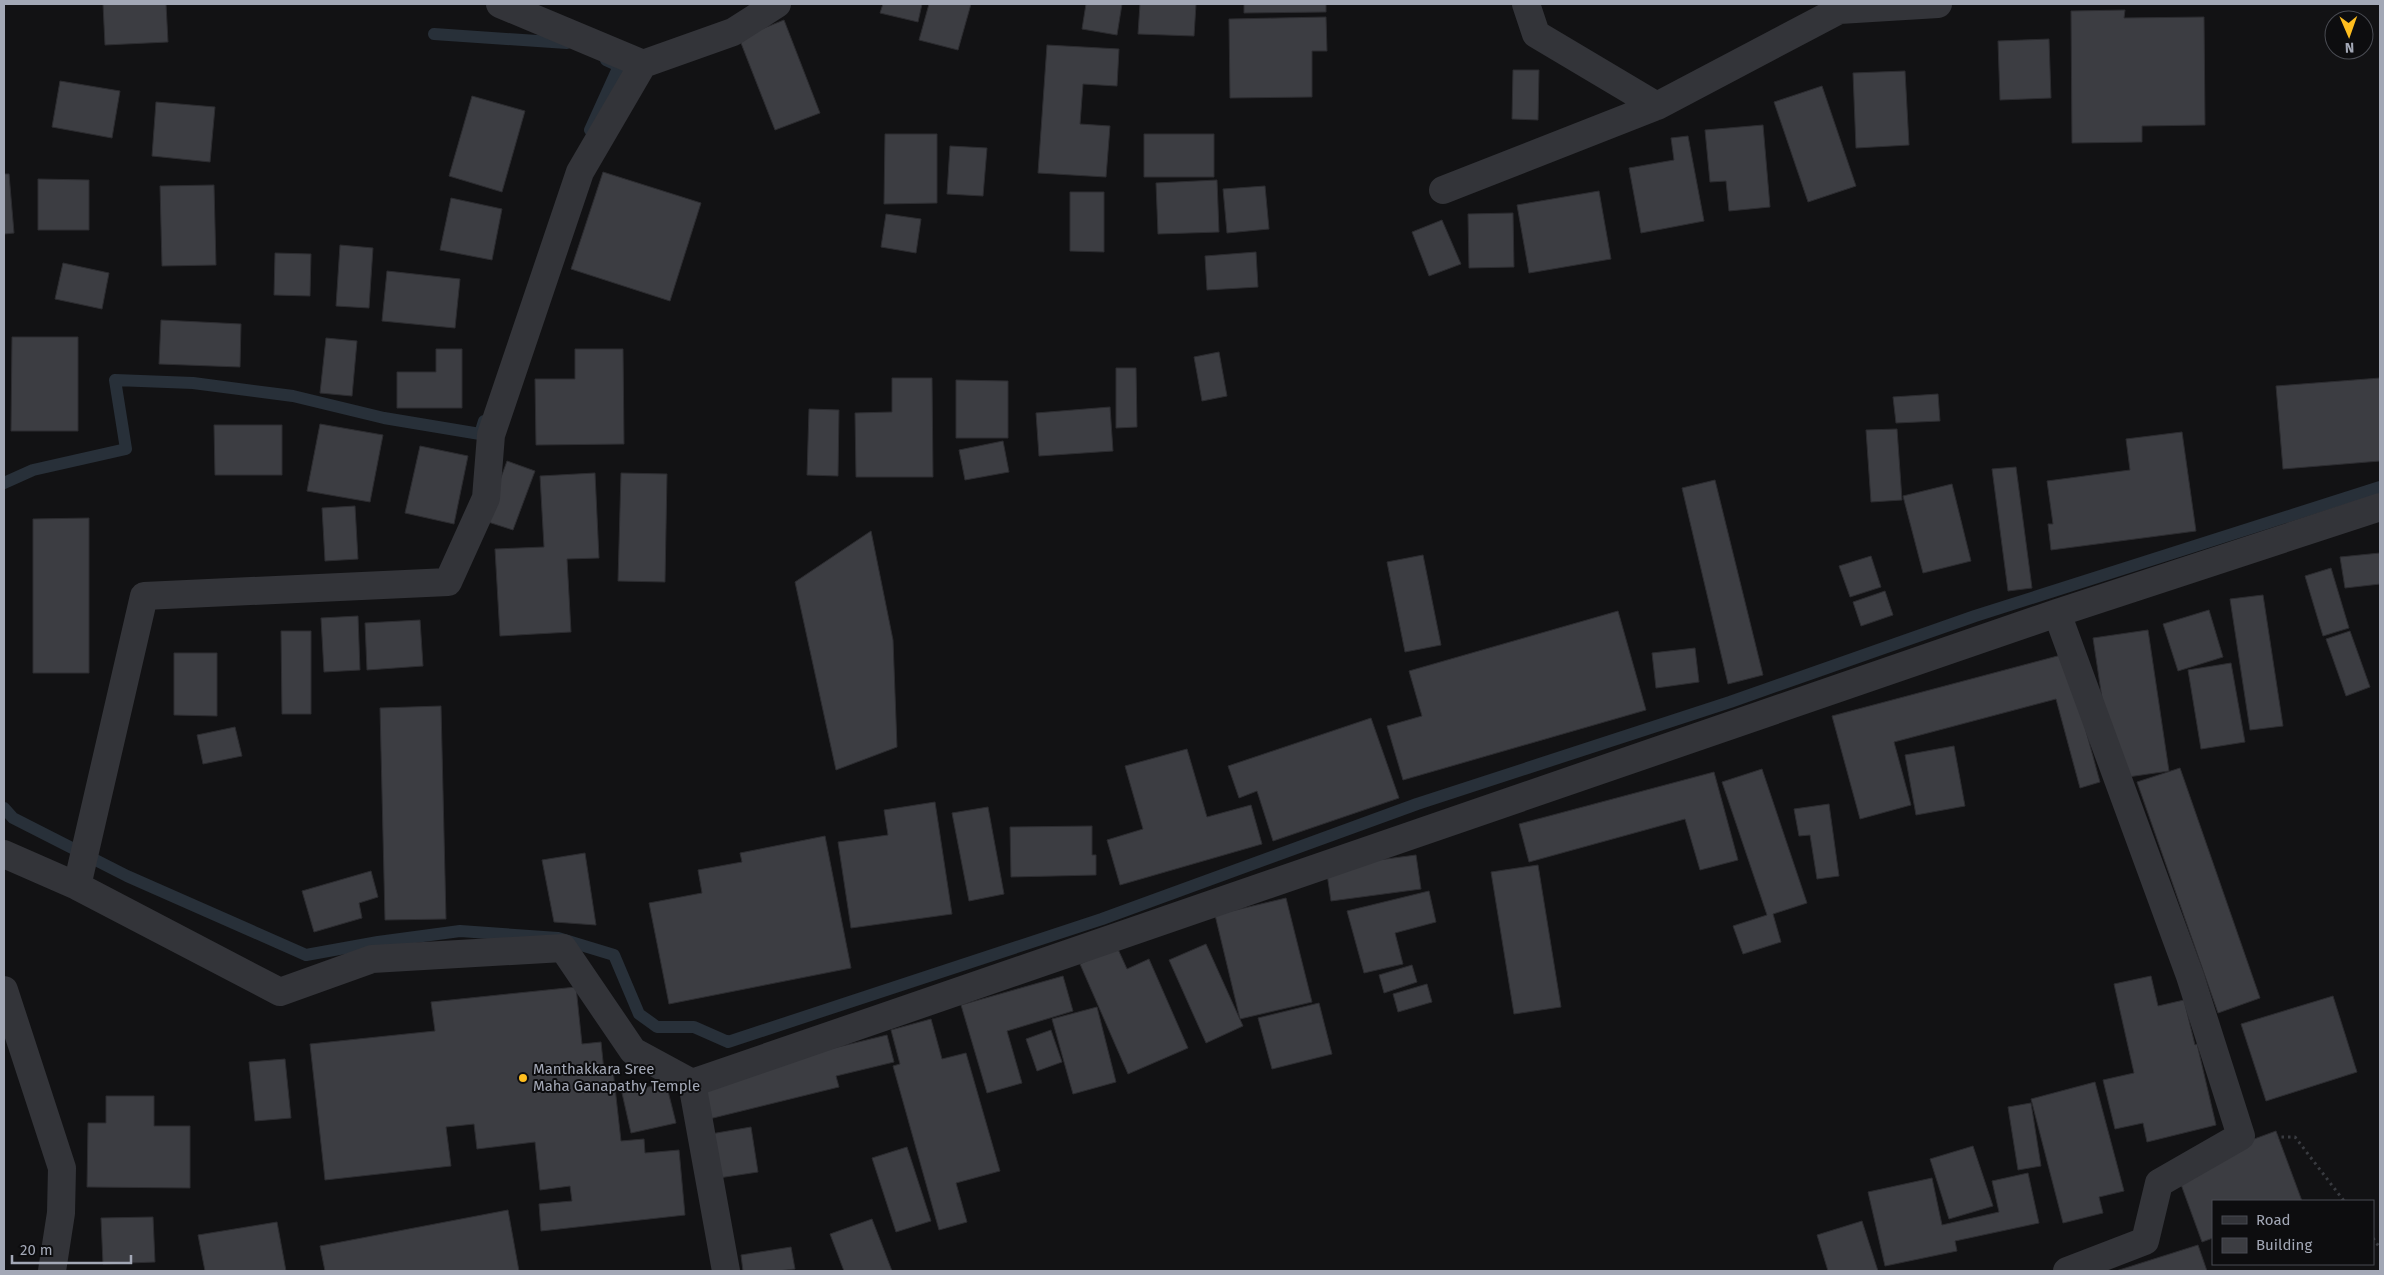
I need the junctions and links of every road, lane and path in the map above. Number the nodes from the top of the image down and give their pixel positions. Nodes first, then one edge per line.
1 (500, 4) edge
2 (777, 4) edge
3 (1526, 4) edge
4 (1938, 4) edge
5 (1838, 7) edge
6 (643, 64) junction
7 (1657, 106) junction
8 (1443, 190) dead end
9 (2380, 507) edge
10 (2056, 613) junction
11 (4, 854) edge
12 (78, 886) junction
13 (4, 990) edge
14 (692, 1083) junction
15 (2242, 1136) junction
16 (2343, 1200) edge
17 (52, 1271) edge
18 (726, 1271) edge
19 (2067, 1271) edge

1 - 6 street
2 - 6 street
3 - 7 street
4 - 5 street
5 - 7 street
6 - 12 street
7 - 8 street
9 - 10 street
10 - 14 street
10 - 15 street
11 - 12 street
12 - 14 street
13 - 17 street
14 - 18 street
15 - 16 path
15 - 19 street

